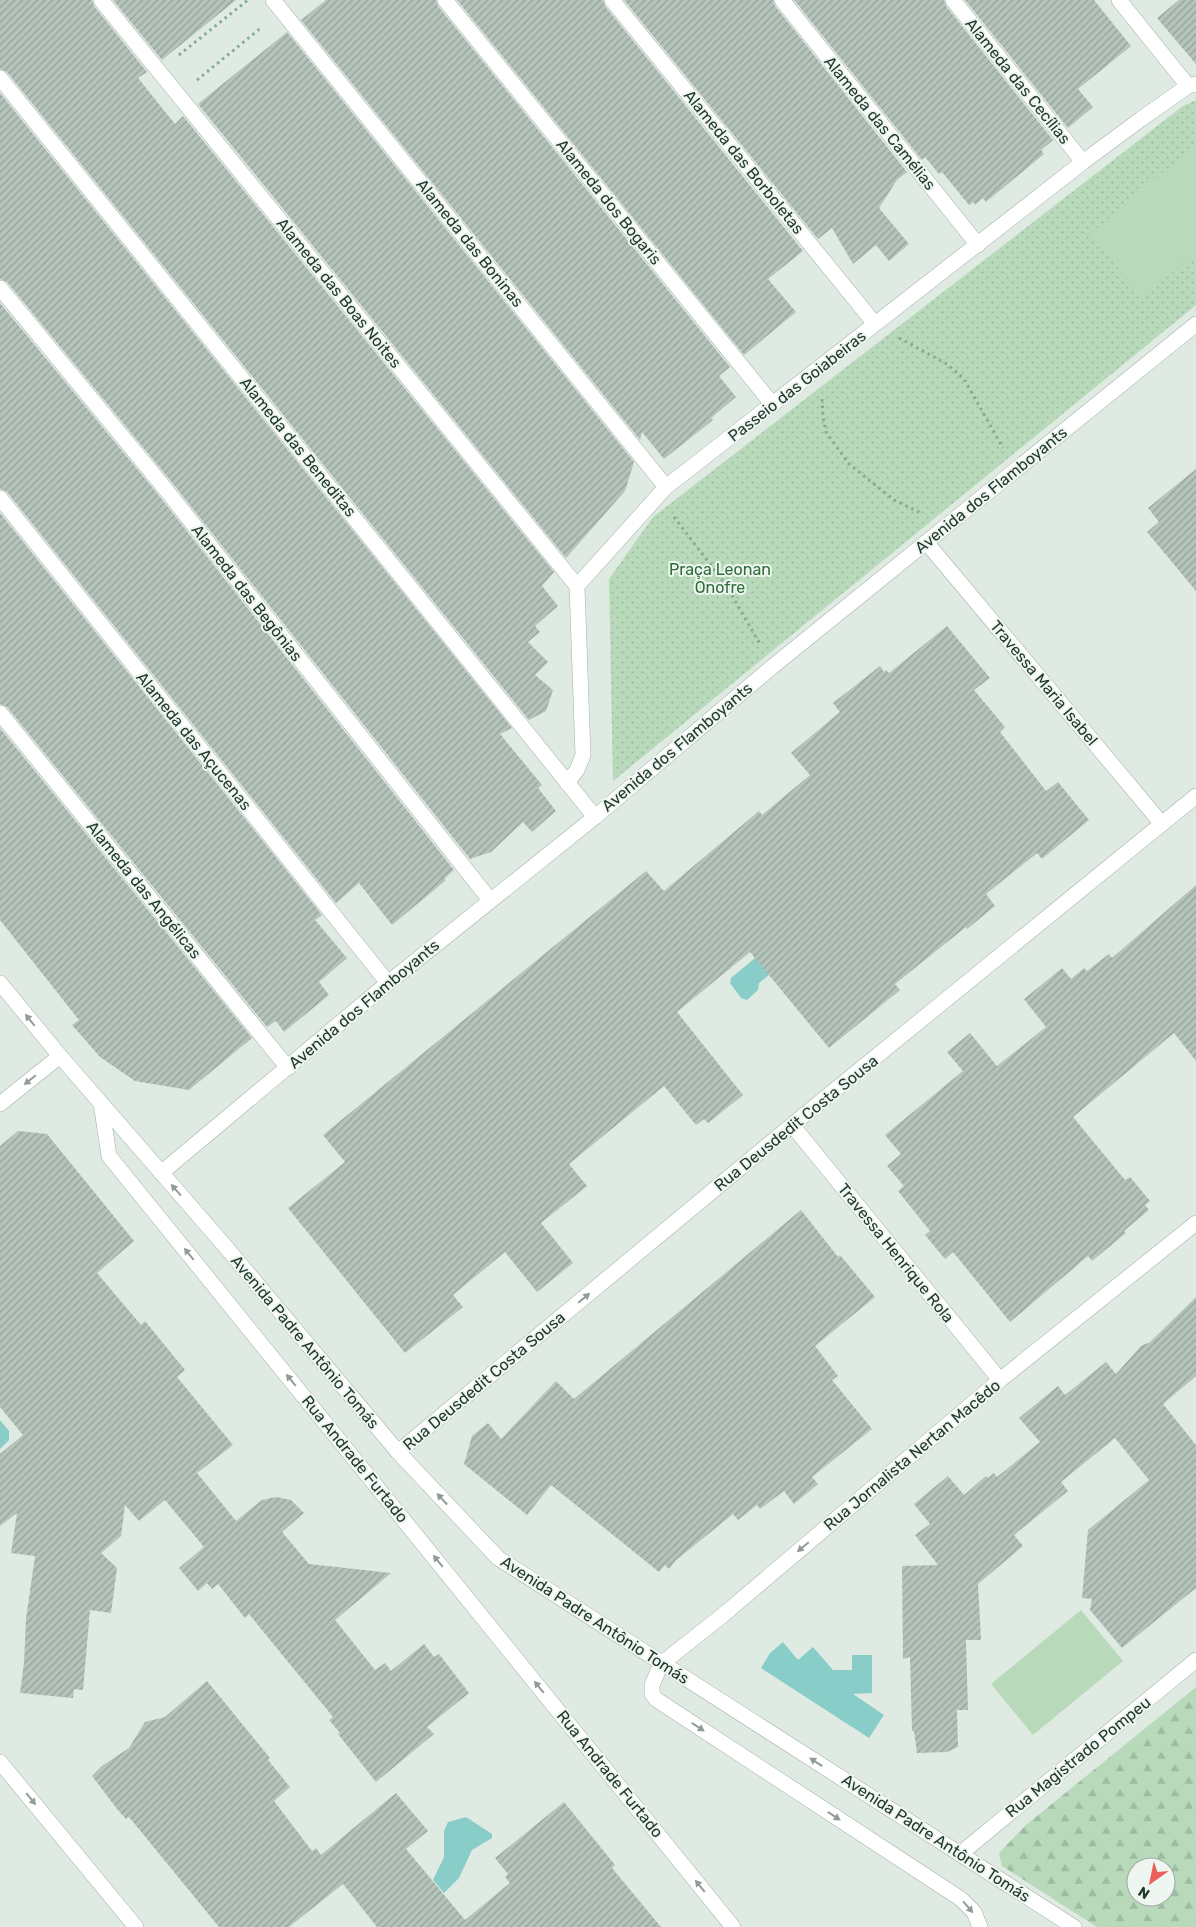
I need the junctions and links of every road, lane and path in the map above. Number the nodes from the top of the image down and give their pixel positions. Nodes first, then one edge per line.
1 (101, 0) edge
2 (249, 0) edge
3 (445, 0) edge
4 (612, 0) edge
5 (782, 0) edge
6 (953, 0) edge
7 (1119, 0) edge
8 (278, 5) edge
9 (158, 71) junction
10 (0, 78) edge
11 (1192, 85) edge
12 (178, 95) junction
13 (1083, 162) junction
14 (978, 245) junction
15 (0, 288) edge
16 (875, 324) junction
17 (1196, 324) edge
18 (822, 367) junction
19 (773, 404) junction
20 (1015, 471) junction
21 (662, 491) junction
22 (0, 498) edge
23 (946, 526) junction
24 (926, 542) junction
25 (577, 586) junction
26 (772, 667) junction
27 (0, 713) edge
28 (567, 783) junction
29 (1196, 796) edge
30 (595, 817) junction
31 (1162, 824) junction
32 (490, 900) junction
33 (0, 983) edge
34 (388, 983) junction
35 (60, 1056) junction
36 (288, 1068) junction
37 (101, 1103) junction
38 (0, 1104) edge
39 (792, 1125) junction
40 (161, 1173) junction
41 (1196, 1223) edge
42 (1000, 1380) junction
43 (398, 1452) junction
44 (1196, 1660) edge
45 (661, 1664) junction
46 (0, 1762) edge
47 (960, 1854) junction
48 (730, 1926) edge
49 (136, 1927) edge
50 (980, 1927) edge
51 (1074, 1927) edge

1 - 9 street, Alameda das Boas Noites
2 - 9 path
3 - 19 street, Alameda dos Bogaris
4 - 16 street, Alameda das Borboletas
5 - 14 street, Alameda das Camélias
6 - 13 street, Alameda das Cecílias
7 - 11 street
8 - 12 path
8 - 21 street, Alameda das Boninas
9 - 12 street, Alameda das Boas Noites
10 - 28 street, Alameda das Beneditas
11 - 13 street, Passeio das Goiabeiras
12 - 25 street, Alameda das Boas Noites
13 - 14 street, Passeio das Goiabeiras
14 - 16 street, Passeio das Goiabeiras
15 - 32 street, Alameda das Begônias
16 - 18 street, Passeio das Goiabeiras
16 - 20 path
17 - 20 street, Avenida dos Flamboyants
18 - 19 street, Passeio das Goiabeiras
18 - 23 path
19 - 21 street, Passeio das Goiabeiras
20 - 23 street, Avenida dos Flamboyants
21 - 25 street, Passeio das Goiabeiras
21 - 26 path
22 - 34 street, Alameda das Açucenas
23 - 24 street, Avenida dos Flamboyants
24 - 26 street, Avenida dos Flamboyants
24 - 31 street, Travessa Maria Isabel
25 - 28 street
26 - 30 street, Avenida dos Flamboyants
27 - 36 street, Alameda das Angélicas
28 - 30 street, Alameda das Beneditas
29 - 31 street, Rua Deusdedit Costa Sousa
30 - 32 street, Avenida dos Flamboyants
31 - 39 street, Rua Deusdedit Costa Sousa
32 - 34 street, Avenida dos Flamboyants
35 -> 33 street
34 - 36 street, Avenida dos Flamboyants
35 - 37 street
35 -> 38 street
36 - 40 street, Avenida dos Flamboyants
37 - 40 street, Avenida Padre Antônio Tomás
48 -> 37 street, Rua Andrade Furtado
39 - 42 street, Travessa Henrique Rola
43 -> 39 street, Rua Deusdedit Costa Sousa
43 -> 40 street, Avenida Padre Antônio Tomás
41 - 42 street, Rua Jornalista Nertan Macêdo
42 -> 45 street, Rua Jornalista Nertan Macêdo
45 -> 43 street, Avenida Padre Antônio Tomás
44 - 47 street, Rua Magistrado Pompeu
47 -> 45 street, Avenida Padre Antônio Tomás
45 -> 50 street, Avenida Padre Antônio Tomás
46 -> 49 street
47 - 51 street, Avenida Padre Antônio Tomás

